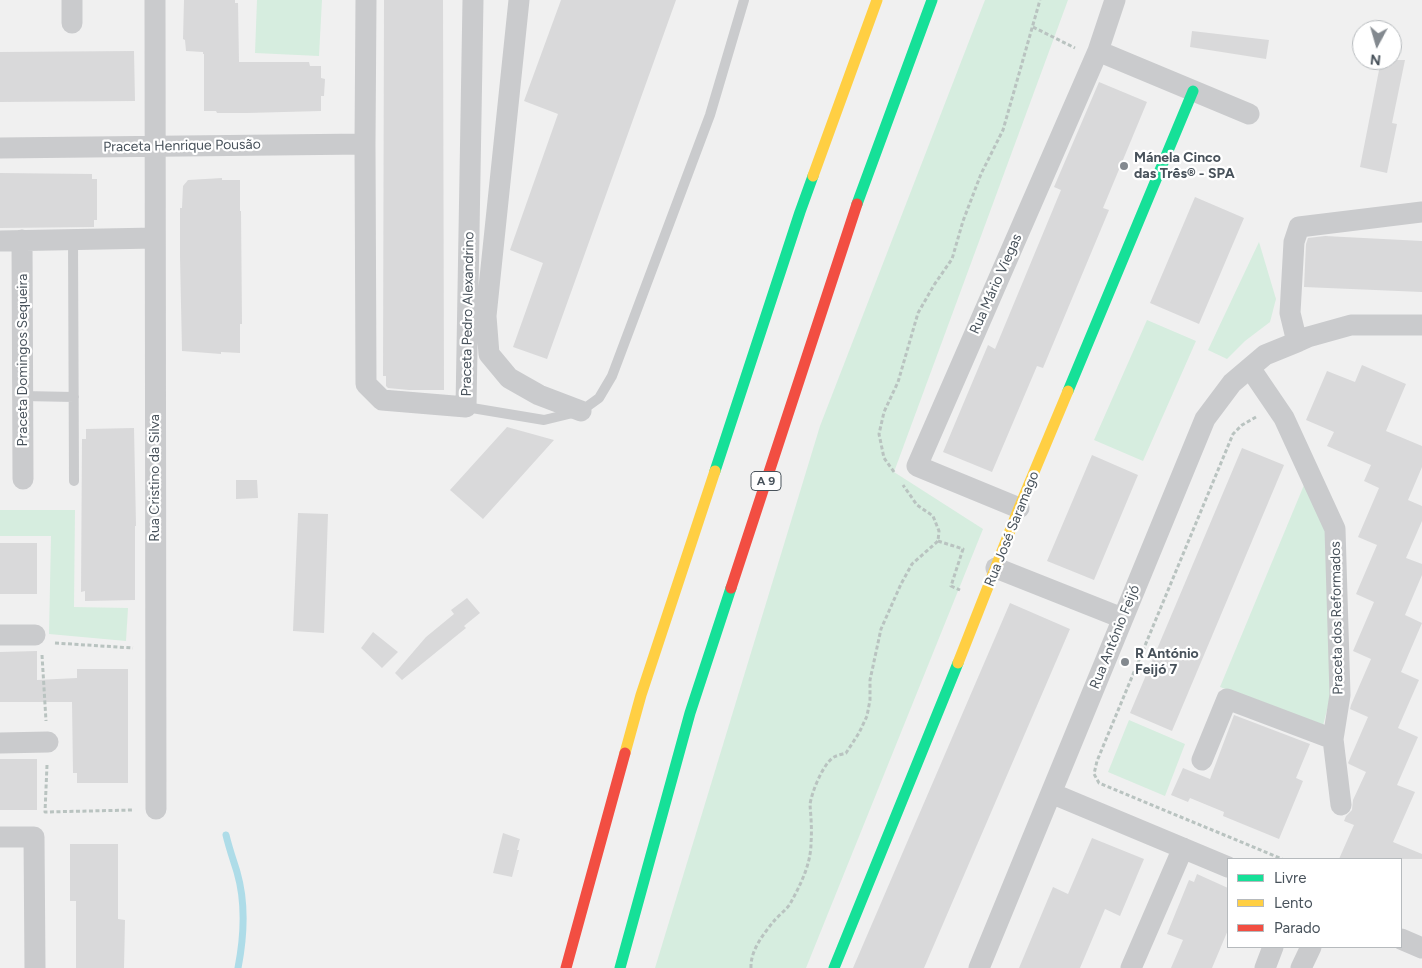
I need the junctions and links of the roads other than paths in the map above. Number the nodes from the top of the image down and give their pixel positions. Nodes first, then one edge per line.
1 (72, 0) edge
2 (154, 0) edge
3 (366, 0) edge
4 (473, 0) edge
5 (519, 0) edge
6 (744, 0) edge
7 (877, 0) edge
8 (932, 0) edge
9 (1115, 0) edge
10 (72, 23) dead end
11 (1097, 54) junction
12 (1193, 91) junction
13 (1249, 114) dead end
14 (365, 144) junction
15 (155, 146) junction
16 (0, 148) edge
17 (1422, 212) edge
18 (155, 238) junction
19 (22, 240) junction
20 (73, 240) junction
21 (0, 241) edge
22 (1422, 325) edge
23 (1297, 342) junction
24 (1250, 368) junction
25 (23, 396) junction
26 (74, 396) junction
27 (466, 407) junction
28 (582, 411) junction
29 (23, 479) dead end
30 (74, 481) dead end
31 (1019, 508) junction
32 (996, 568) junction
33 (1122, 618) junction
34 (0, 635) edge
35 (43, 639) road end
36 (1333, 739) junction
37 (48, 742) dead end
38 (0, 743) edge
39 (1202, 760) dead end
40 (1051, 793) junction
41 (1341, 804) dead end
42 (156, 809) dead end
43 (0, 837) edge
44 (1183, 848) junction
45 (1227, 867) edge
46 (1402, 939) edge
47 (1273, 948) edge
48 (1311, 948) edge
49 (1422, 948) edge
50 (35, 968) edge
51 (566, 968) edge
52 (620, 968) edge
53 (834, 968) edge
54 (979, 968) edge
55 (1131, 968) edge
56 (1265, 968) edge
57 (1301, 968) edge

1 - 10 street
2 - 15 street, Rua Cristino da Silva
3 - 14 street, Praceta Pedro Alexandrino
4 - 27 street, Praceta Pedro Alexandrino
5 - 28 street
6 - 28 lane
7 - 51 main road
8 - 52 main road, A 9
9 - 11 street, Rua Mário Viegas
11 - 12 street
11 - 31 street, Rua Mário Viegas
12 - 13 street
12 - 31 main road, Rua José Saramago
14 - 15 street, Praceta Henrique Pousão
14 - 27 street, Praceta Pedro Alexandrino
15 - 16 street, Praceta Henrique Pousão
15 - 18 street, Rua Cristino da Silva
17 - 23 street
18 - 20 street
18 - 42 street, Rua Cristino da Silva
19 - 20 street
19 - 21 street
19 - 25 street, Praceta Domingos Sequeira
20 - 26 lane
22 - 23 street, Rua António Feijó
23 - 24 street, Rua António Feijó
24 - 33 street, Rua António Feijó
24 - 36 street, Praceta dos Reformados
25 - 26 lane
25 - 29 street, Praceta Domingos Sequeira
26 - 30 lane
27 - 28 lane
31 - 32 main road, Rua José Saramago
32 - 33 street
32 - 53 main road, Rua José Saramago
33 - 40 street, Rua António Feijó
34 - 35 street
36 - 39 street
36 - 41 street, Praceta dos Reformados
37 - 38 street
40 - 44 street
40 - 54 street, Rua António Feijó
43 - 50 street
44 - 45 street
44 - 55 street
46 - 49 street
47 - 56 street
48 - 57 street

